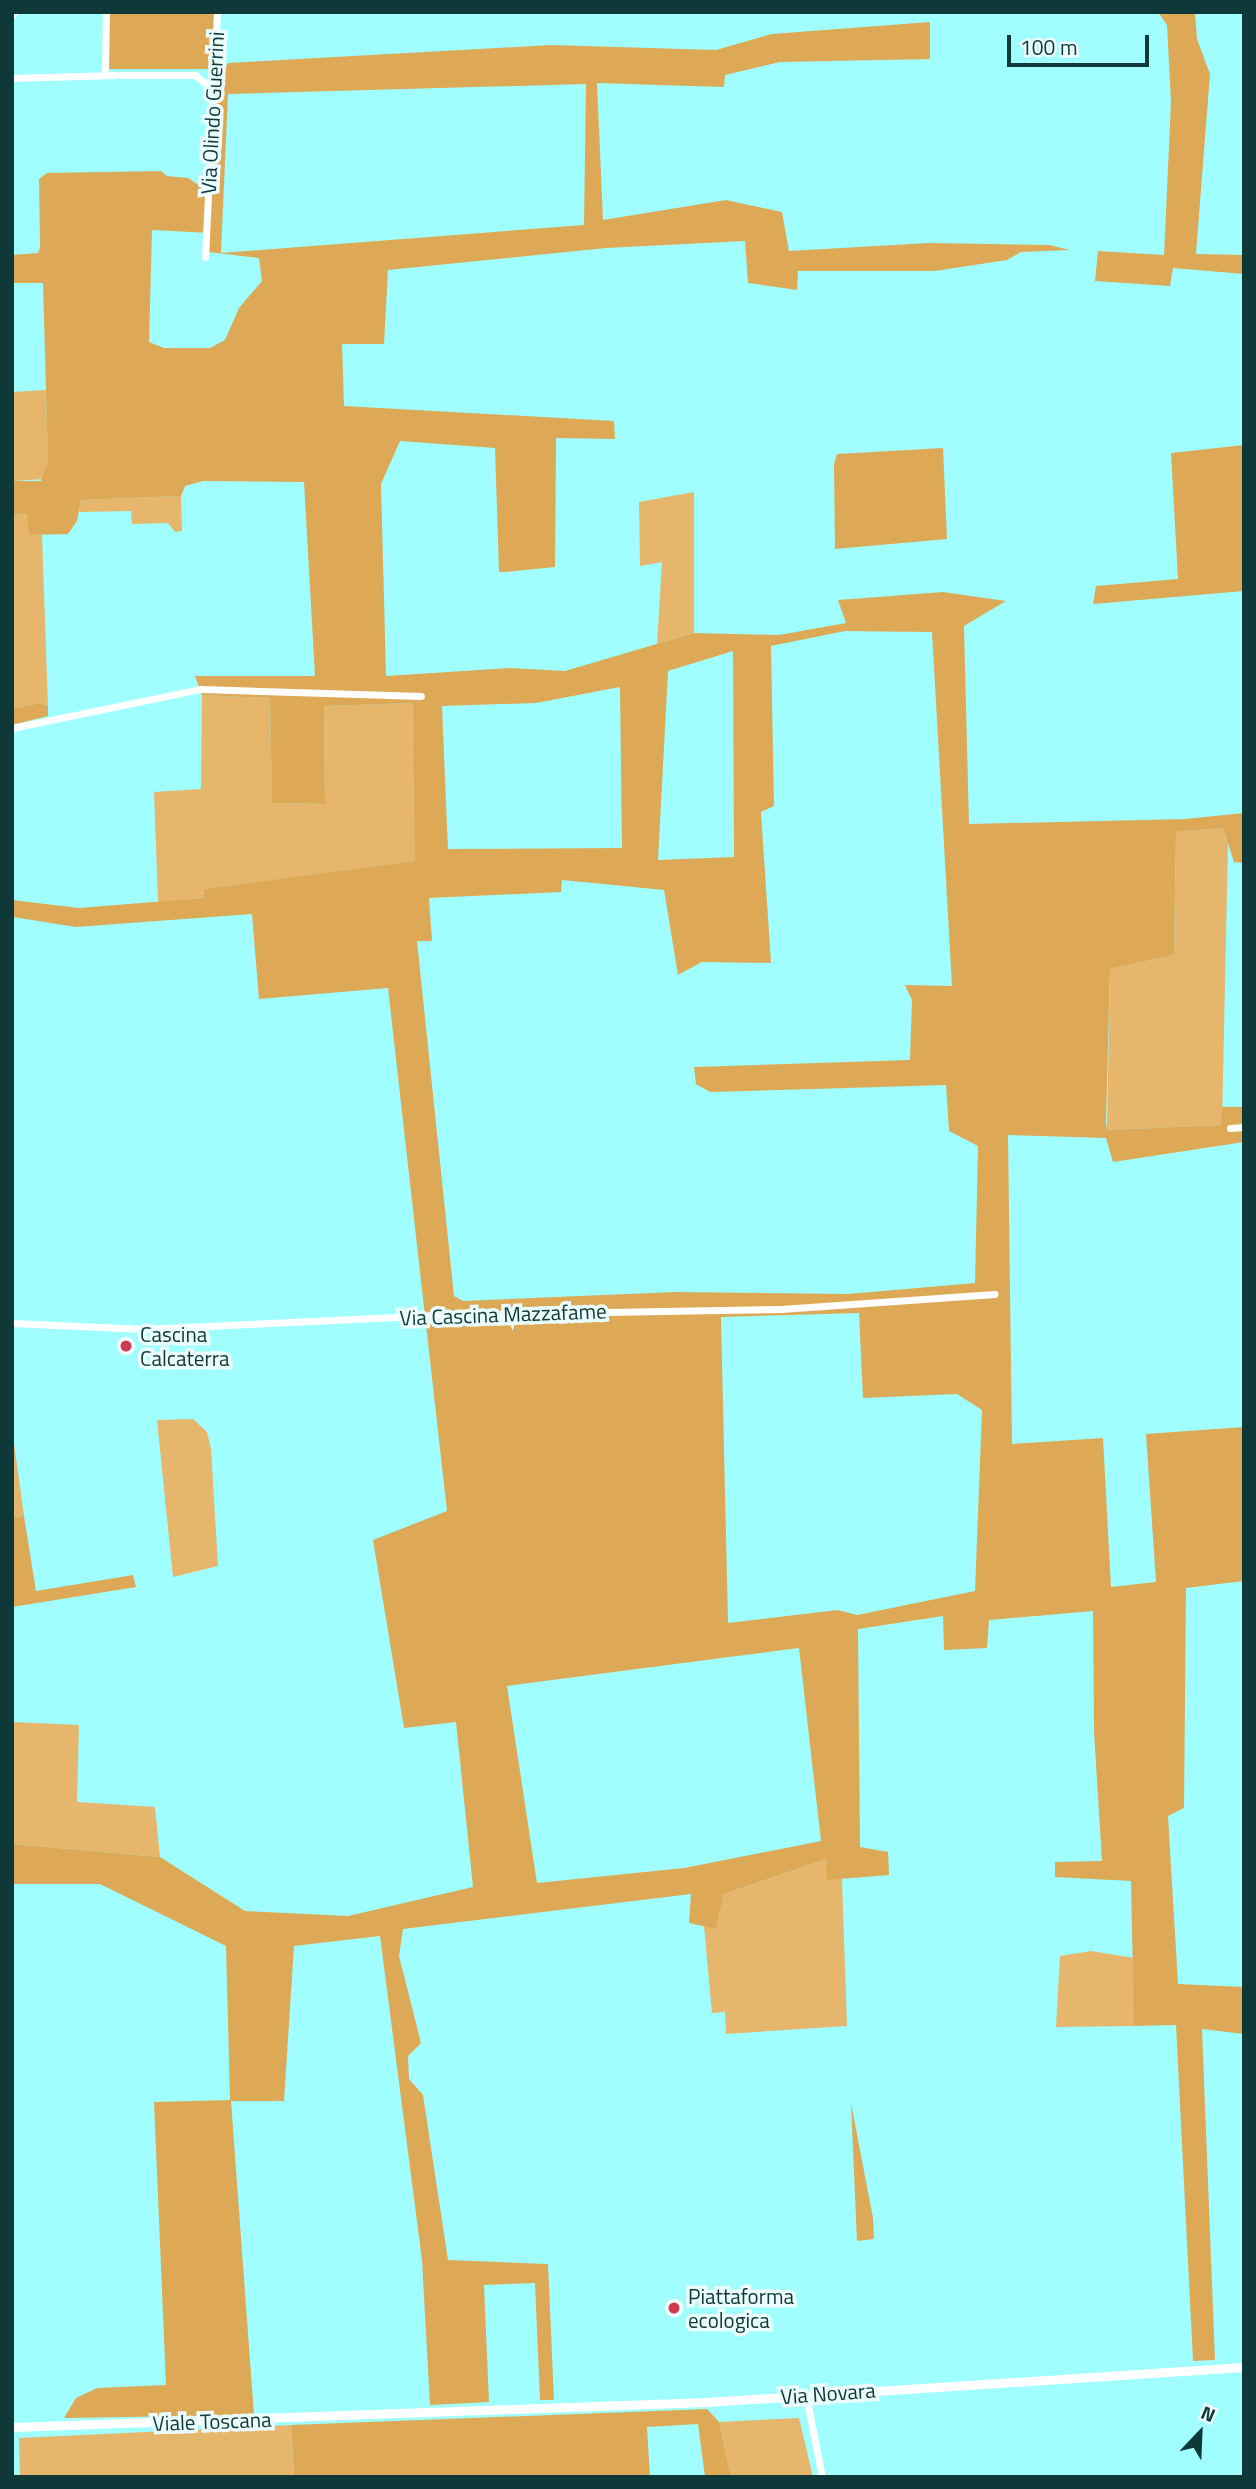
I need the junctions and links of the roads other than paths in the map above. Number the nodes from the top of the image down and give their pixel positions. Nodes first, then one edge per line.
1 (106, 12) edge
2 (217, 12) edge
3 (105, 75) junction
4 (12, 78) edge
5 (210, 88) junction
6 (205, 257) dead end
7 (421, 696) dead end
8 (12, 728) edge
9 (1244, 1127) edge
10 (1230, 1128) dead end
11 (994, 1294) dead end
12 (12, 1323) edge
13 (1244, 2367) edge
14 (806, 2395) junction
15 (412, 2412) joint
16 (12, 2427) edge
17 (822, 2477) edge

1 - 3 street
2 - 5 street, Via Olindo Guerrini
3 - 4 street
3 - 5 street
5 - 6 street, Via Olindo Guerrini
7 - 8 street
9 - 10 street
11 - 12 street, Via Cascina Mazzafame
13 - 14 street, Via Novara
14 - 15 street, Via Novara
14 - 17 street
15 - 16 street, Viale Toscana

